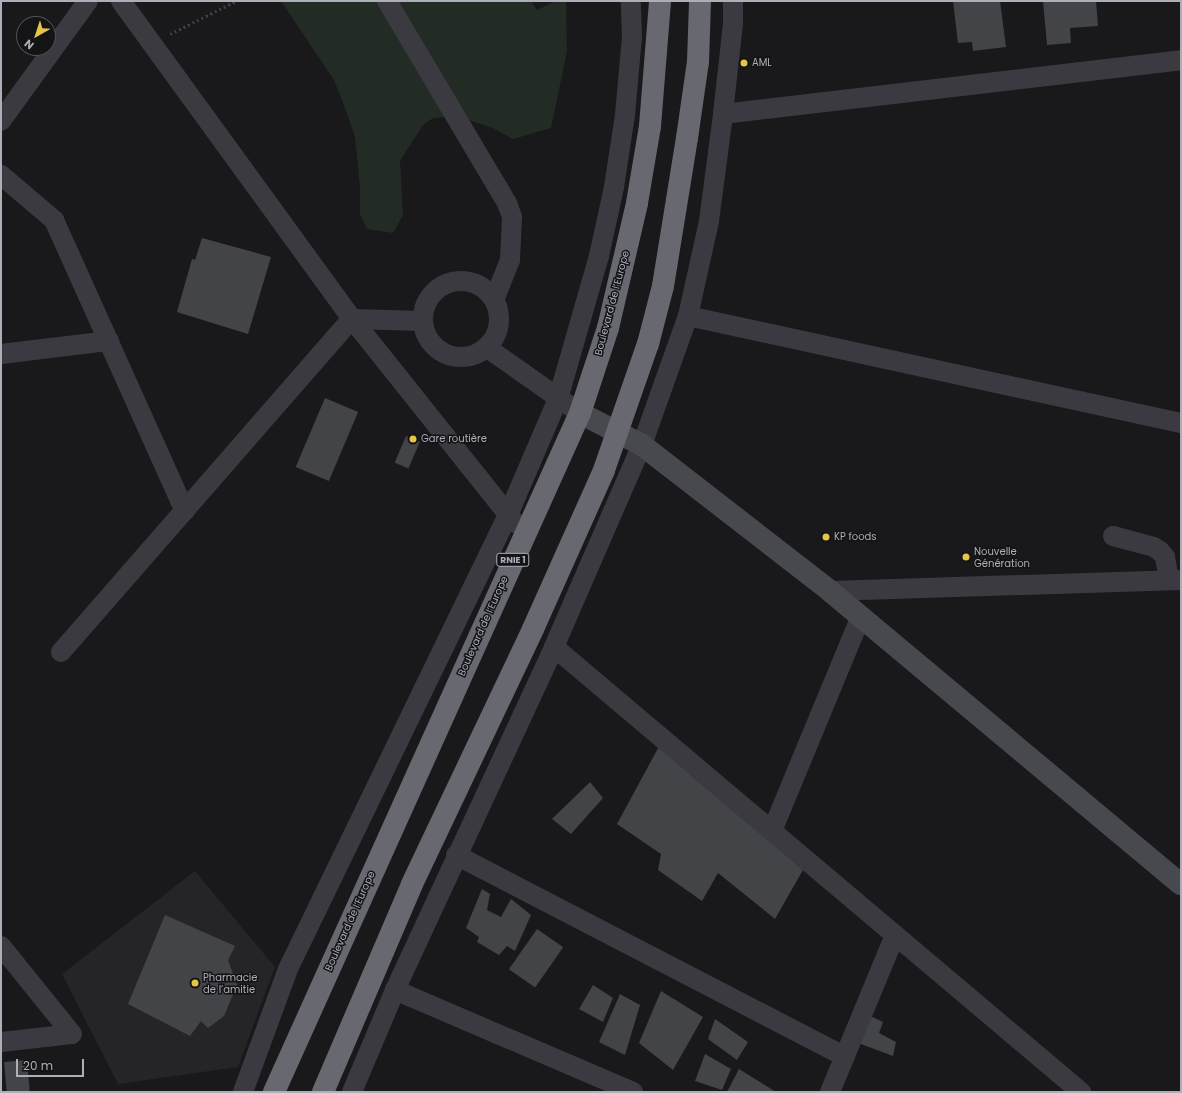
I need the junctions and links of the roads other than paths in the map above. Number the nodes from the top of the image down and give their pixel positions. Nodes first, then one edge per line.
1 (88, 1) edge
2 (120, 1) edge
3 (386, 1) edge
4 (631, 1) edge
5 (660, 1) edge
6 (700, 1) edge
7 (733, 1) edge
8 (1181, 60) edge
9 (723, 114) junction
10 (1, 121) edge
11 (1, 175) edge
12 (494, 300) junction
13 (688, 316) junction
14 (352, 319) junction
15 (423, 321) junction
16 (109, 341) junction
17 (486, 347) junction
18 (1, 354) edge
19 (558, 399) junction
20 (580, 413) junction
21 (1181, 423) edge
22 (617, 432) junction
23 (642, 445) junction
24 (185, 511) junction
25 (508, 515) junction
26 (525, 534) junction
27 (1113, 536) dead end
28 (1175, 580) edge
29 (830, 591) junction
30 (861, 616) junction
31 (554, 647) junction
32 (61, 652) dead end
33 (772, 831) junction
34 (456, 855) junction
35 (1181, 884) edge
36 (895, 935) junction
37 (1, 946) edge
38 (394, 990) junction
39 (1, 1042) edge
40 (845, 1057) junction
41 (243, 1092) edge
42 (274, 1092) edge
43 (323, 1092) edge
44 (352, 1092) edge
45 (633, 1092) edge
46 (830, 1092) edge
47 (1081, 1092) edge

1 - 10 street
2 - 14 street
3 - 12 street
4 - 19 street
5 - 20 highway, Boulevard de l’Europe / RNIE 1
6 - 22 highway
7 - 9 street
8 - 9 street
9 - 13 street
11 - 16 street
12 - 15 street
12 - 17 street
13 - 21 street
13 - 23 street
14 - 15 street
14 - 24 street
14 - 25 street
15 - 17 street
16 - 18 street
16 - 24 street
17 - 19 street
19 - 20 street
19 - 25 street
20 - 22 street
20 - 26 highway, Boulevard de l’Europe / RNIE 1
22 - 23 street
22 - 43 highway
23 - 29 street
23 - 31 street
24 - 32 street
25 - 26 street
25 - 41 street
26 - 42 highway, Boulevard de l’Europe / RNIE 1
27 - 28 street
28 - 29 street
29 - 30 street
30 - 33 street
30 - 35 street
31 - 33 street
31 - 34 street
33 - 36 street
34 - 38 street
34 - 40 street
36 - 40 street
36 - 47 street
37 - 39 street
38 - 44 street
38 - 45 street
40 - 46 street

